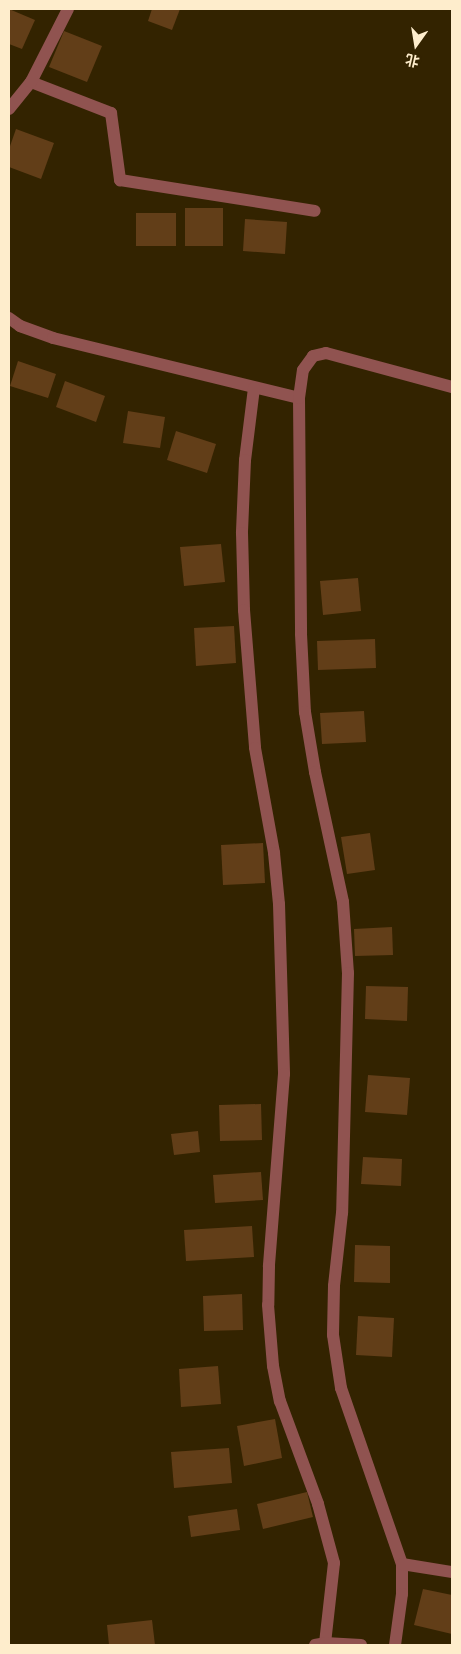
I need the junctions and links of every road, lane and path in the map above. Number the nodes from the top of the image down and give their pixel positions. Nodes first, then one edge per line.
1 (68, 9) edge
2 (31, 82) junction
3 (9, 109) edge
4 (315, 211) dead end
5 (9, 318) edge
6 (452, 387) edge
7 (254, 388) junction
8 (299, 398) junction
9 (402, 1564) junction
10 (452, 1572) edge
11 (320, 1644) edge
12 (362, 1645) edge
13 (395, 1645) edge

1 - 2 street
2 - 3 street
2 - 4 street
5 - 7 street
6 - 8 street
7 - 8 street
7 - 11 street
8 - 9 street
9 - 10 street
9 - 13 street
11 - 12 street

